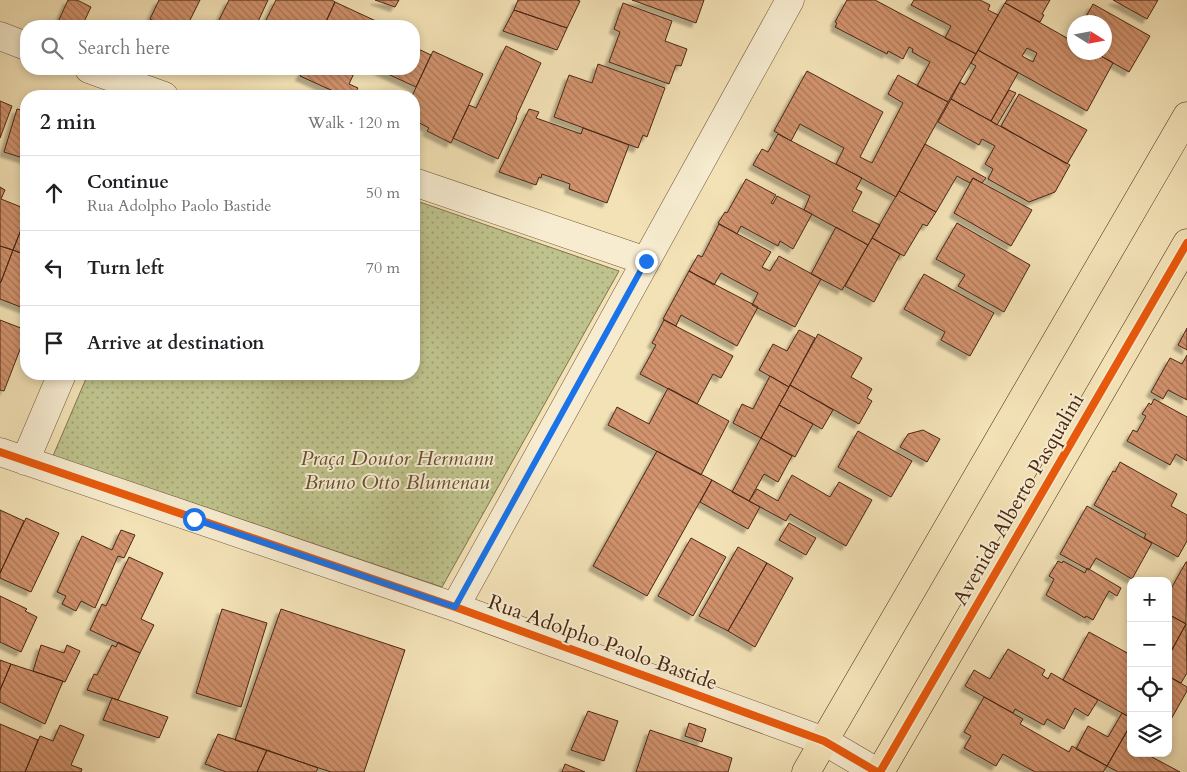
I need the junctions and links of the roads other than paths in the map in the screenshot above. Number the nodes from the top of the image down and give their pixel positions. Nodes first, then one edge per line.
1 (790, 0) edge
2 (0, 36) edge
3 (20, 44) edge
4 (106, 75) edge
5 (147, 90) edge
6 (1187, 116) edge
7 (420, 184) edge
8 (1187, 243) edge
9 (646, 261) junction
10 (59, 380) edge
11 (0, 452) edge
12 (25, 461) junction
13 (455, 607) junction
14 (824, 741) junction
15 (806, 772) edge
16 (878, 772) edge

1 - 9 street
2 - 3 street
4 - 5 street
6 - 14 main road
7 - 9 street
8 - 16 main road, Avenida Alberto Pasqualini
9 - 13 street
10 - 12 street
11 - 12 street, Rua Adolpho Paolo Bastide
12 - 13 street, Rua Adolpho Paolo Bastide
13 - 14 street, Rua Adolpho Paolo Bastide
14 - 15 main road
14 - 16 street, Rua Adolpho Paolo Bastide

